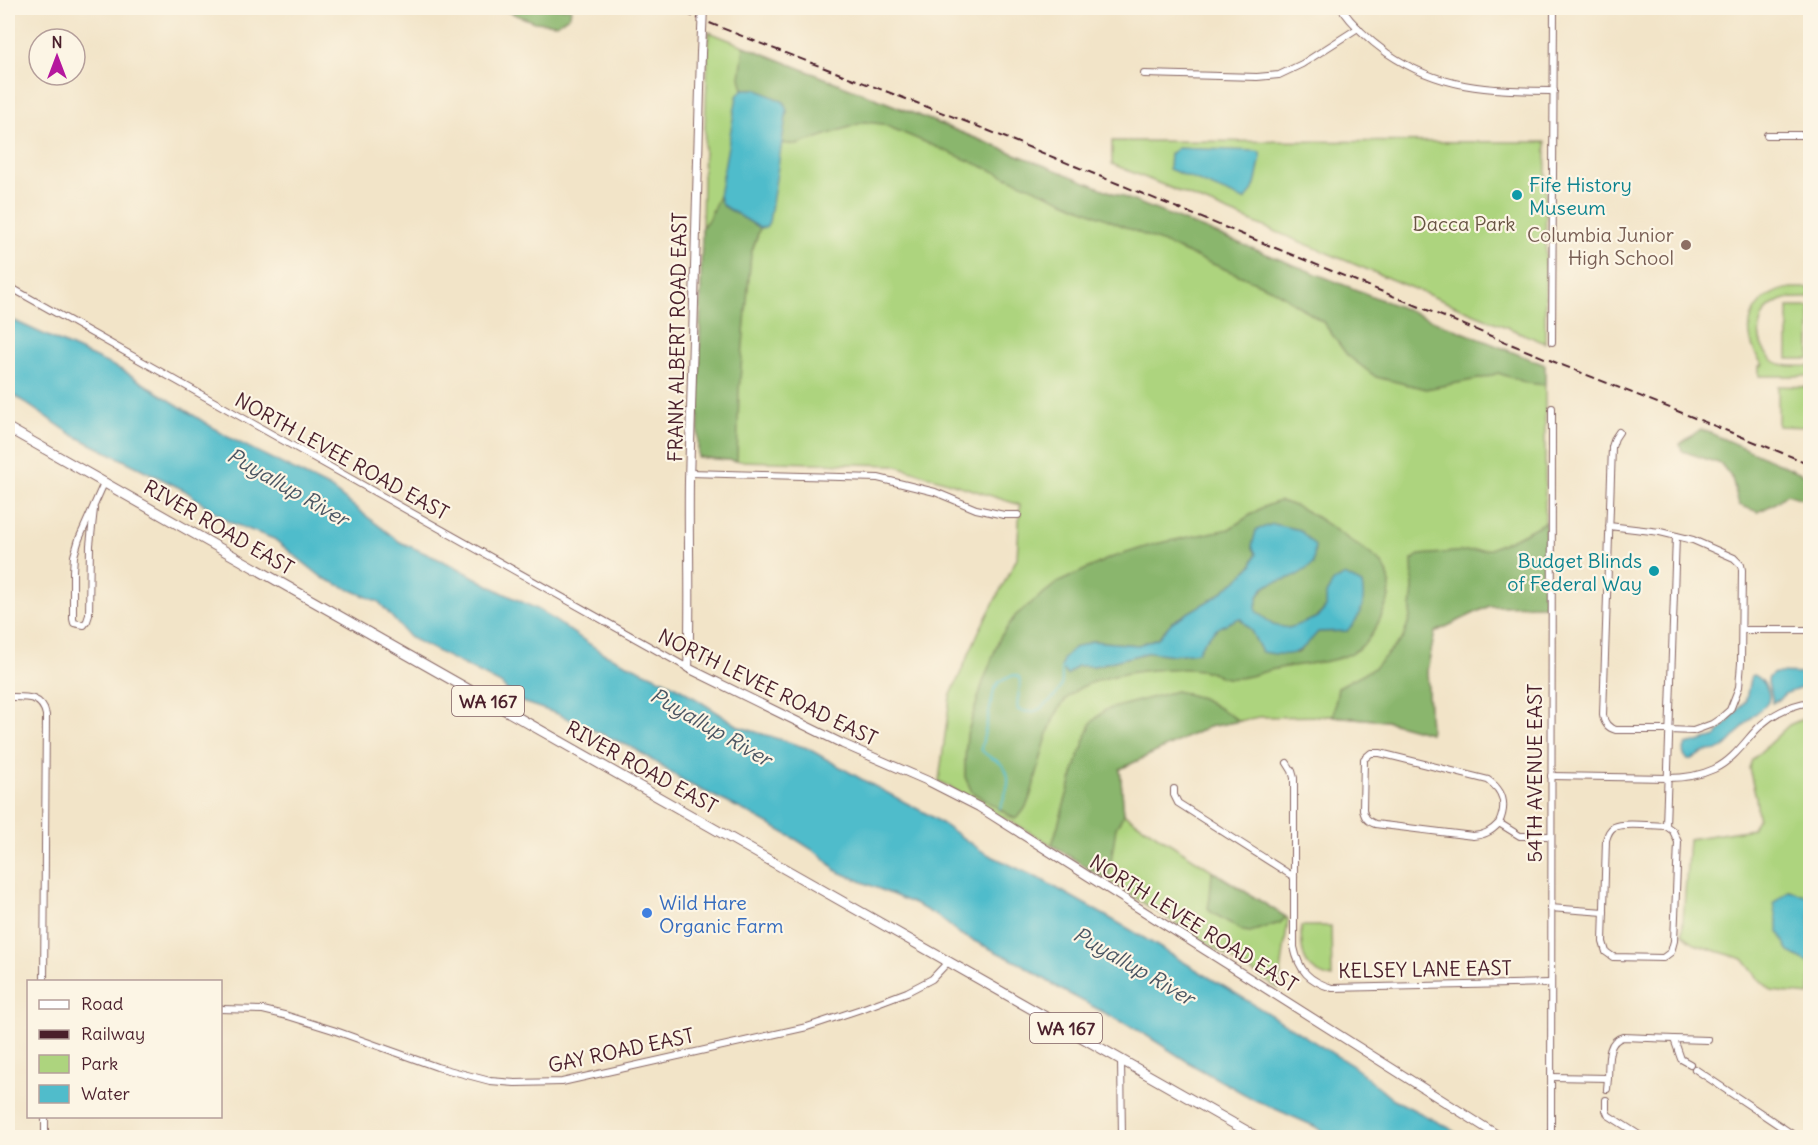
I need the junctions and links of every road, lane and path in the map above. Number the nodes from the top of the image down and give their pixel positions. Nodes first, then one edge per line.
1 (703, 8) edge
2 (1341, 8) edge
3 (1554, 8) edge
4 (1359, 28) junction
5 (1144, 74) dead end
6 (1554, 91) junction
7 (1767, 135) dead end
8 (1810, 135) edge
9 (8, 286) edge
10 (1552, 342) dead end
11 (1552, 408) dead end
12 (8, 428) edge
13 (1619, 432) dead end
14 (690, 473) junction
15 (104, 483) junction
16 (94, 509) junction
17 (1018, 515) dead end
18 (1609, 526) junction
19 (1676, 536) junction
20 (1742, 630) junction
21 (1810, 630) edge
22 (688, 668) junction
23 (8, 697) edge
24 (1810, 702) edge
25 (1669, 730) junction
26 (1287, 763) dead end
27 (1551, 776) junction
28 (1668, 778) junction
29 (1174, 789) dead end
30 (1498, 823) junction
31 (1666, 826) junction
32 (1550, 836) junction
33 (1294, 877) junction
34 (1550, 908) junction
35 (1604, 912) junction
36 (948, 962) junction
37 (44, 980) edge
38 (1550, 983) junction
39 (222, 1010) edge
40 (1674, 1040) junction
41 (1708, 1040) dead end
42 (1121, 1059) junction
43 (1551, 1077) junction
44 (1608, 1078) junction
45 (1607, 1089) dead end
46 (1606, 1100) dead end
47 (45, 1118) edge
48 (45, 1137) edge
49 (1122, 1137) edge
50 (1259, 1137) edge
51 (1502, 1137) edge
52 (1551, 1137) edge
53 (1644, 1137) edge
54 (1798, 1137) edge

1 - 14 street, FRANK ALBERT ROAD EAST, bridge
2 - 4 street
3 - 6 street
4 - 5 street
4 - 6 street
6 - 10 street
7 - 8 street
9 - 22 street, NORTH LEVEE ROAD EAST
11 - 27 street, 54TH AVENUE EAST
12 - 15 main road, RIVER ROAD EAST / WA 167
13 - 18 street
14 - 17 street
14 - 22 street, FRANK ALBERT ROAD EAST
15 - 16 street
15 - 36 main road, RIVER ROAD EAST / WA 167
16 - 16 street
18 - 19 street
18 - 25 street
19 - 20 street
19 - 25 street
20 - 21 street
20 - 25 street
22 - 51 street, NORTH LEVEE ROAD EAST
23 - 37 street
24 - 28 street
25 - 28 street
26 - 33 street
27 - 28 street
27 - 32 street, 54TH AVENUE EAST
28 - 31 street
29 - 33 street
30 - 30 street
30 - 32 street
31 - 35 street
31 - 35 street
32 - 34 street, 54TH AVENUE EAST
33 - 38 street, KELSEY LANE EAST
34 - 35 street
34 - 38 street, 54TH AVENUE EAST
36 - 39 street, GAY ROAD EAST
36 - 42 main road, RIVER ROAD EAST / WA 167
38 - 43 street, 54TH AVENUE EAST
40 - 41 street
40 - 44 street
40 - 54 street
42 - 49 street
42 - 50 main road, RIVER ROAD EAST / WA 167
43 - 44 street
43 - 52 street, 54TH AVENUE EAST
44 - 45 street
46 - 53 street
47 - 48 street

